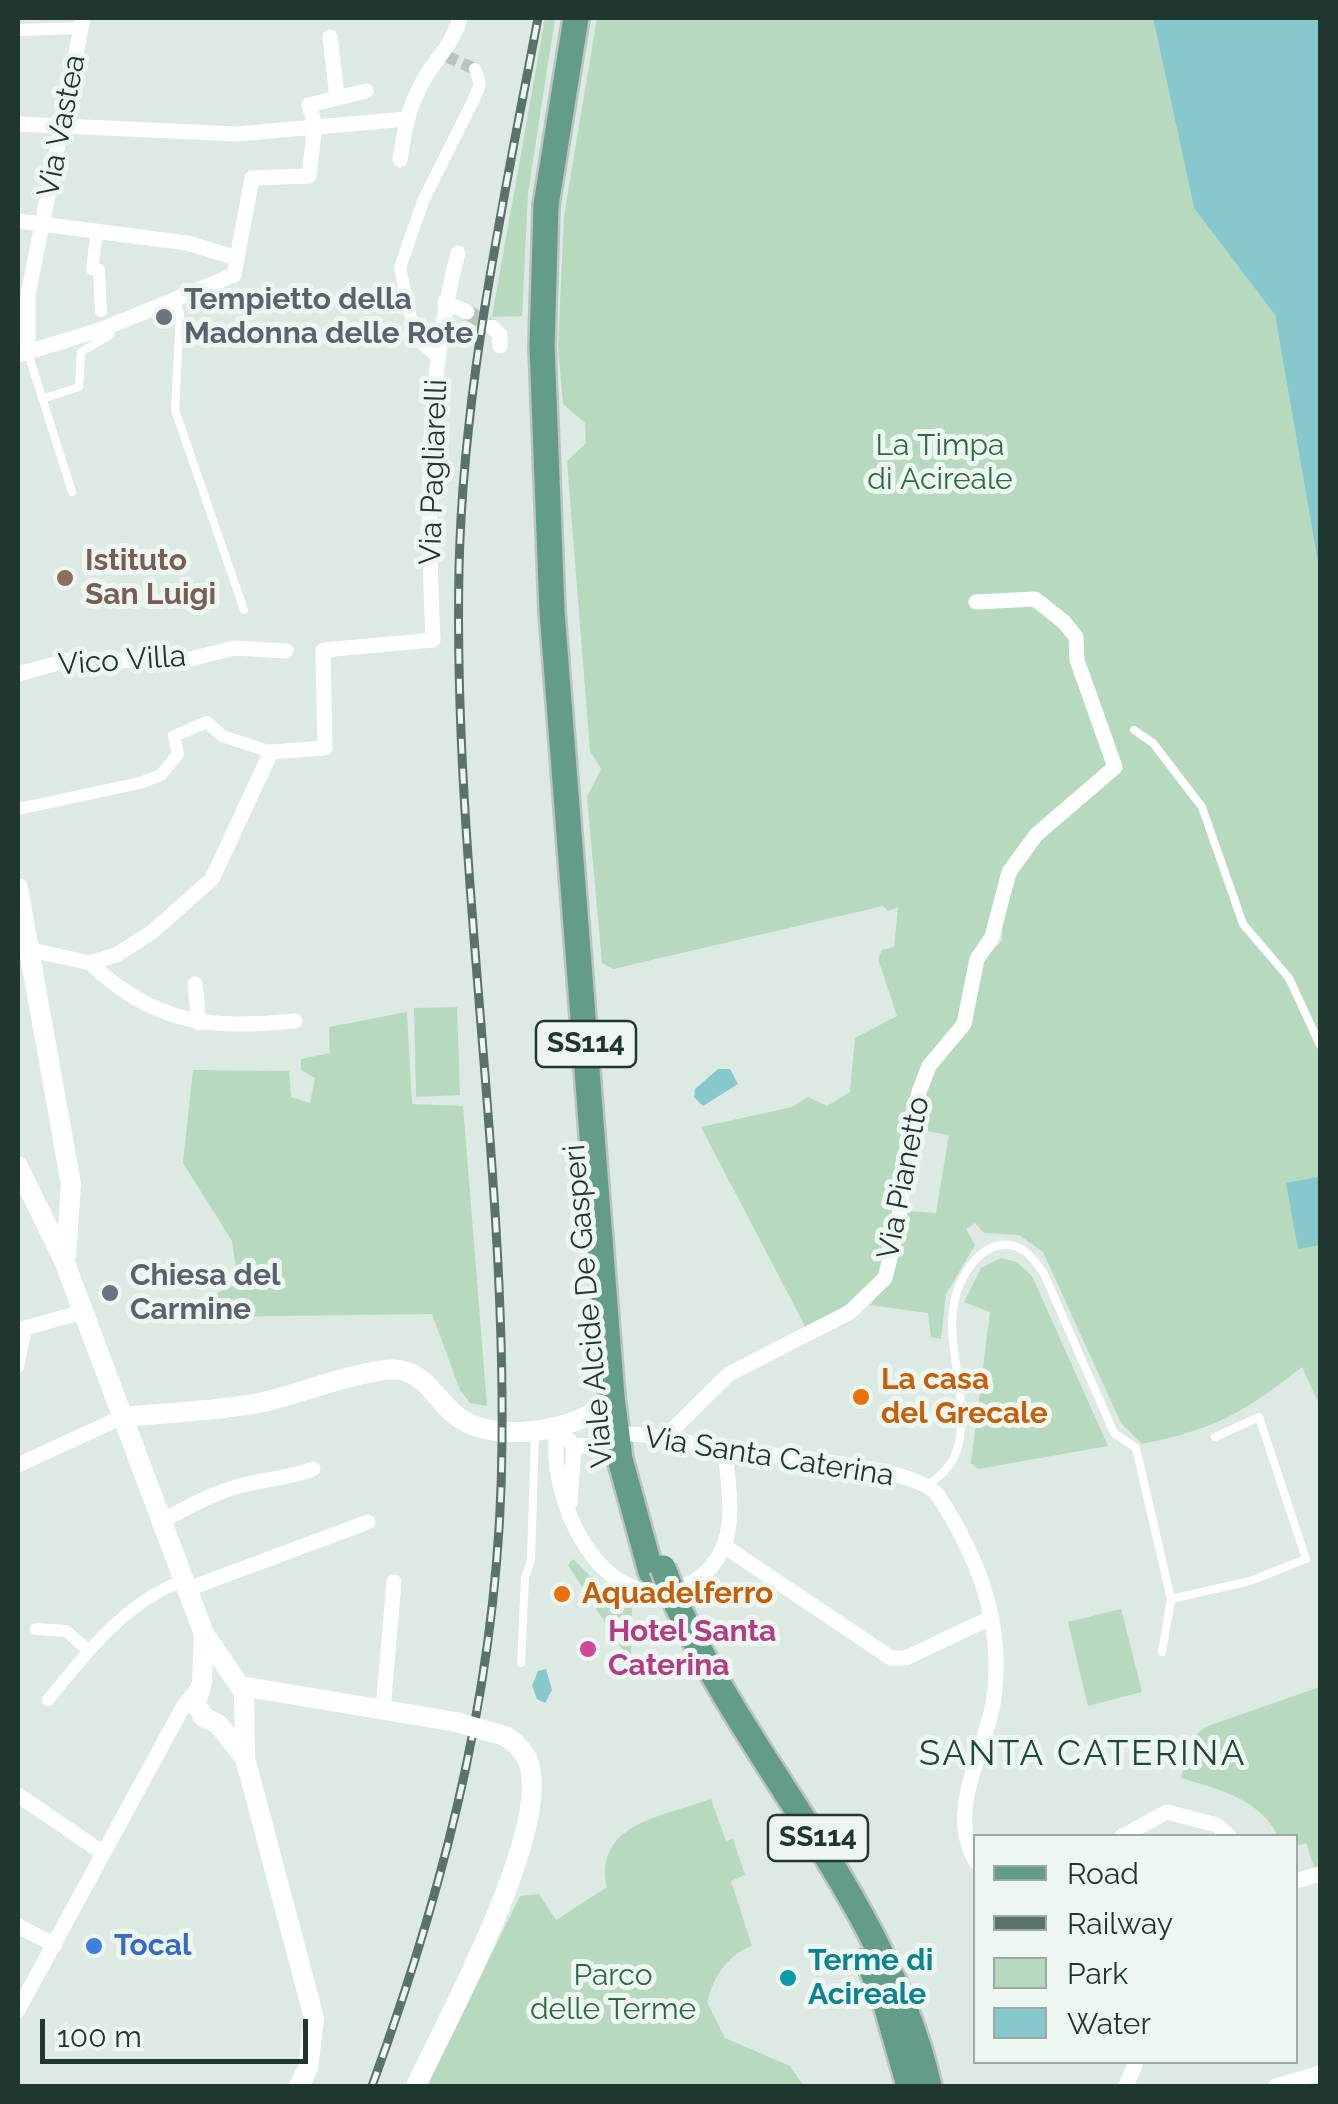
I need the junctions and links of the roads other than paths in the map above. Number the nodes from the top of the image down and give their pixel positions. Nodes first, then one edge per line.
1 (460, 18) edge
2 (576, 18) edge
3 (82, 23) edge
4 (18, 30) edge
5 (330, 37) dead end
6 (474, 70) dead end
7 (366, 91) dead end
8 (338, 96) junction
9 (406, 119) junction
10 (65, 122) junction
11 (18, 124) edge
12 (315, 125) junction
13 (400, 160) dead end
14 (18, 221) edge
15 (42, 224) junction
16 (96, 231) junction
17 (458, 252) dead end
18 (237, 258) junction
19 (175, 301) junction
20 (445, 302) junction
21 (100, 311) dead end
22 (467, 312) tunnel mouth
23 (115, 324) junction
24 (492, 328) tunnel mouth
25 (500, 346) dead end
26 (23, 354) edge
27 (438, 357) junction
28 (42, 399) junction
29 (72, 492) dead end
30 (552, 512) junction
31 (976, 602) dead end
32 (244, 610) dead end
33 (286, 651) dead end
34 (18, 674) edge
35 (1134, 730) dead end
36 (271, 752) junction
37 (18, 808) edge
38 (18, 888) edge
39 (23, 947) edge
40 (90, 963) junction
41 (195, 984) dead end
42 (296, 1021) dead end
43 (200, 1023) junction
44 (1320, 1045) edge
45 (18, 1166) edge
46 (71, 1184) junction
47 (38, 1199) junction
48 (65, 1263) junction
49 (82, 1312) junction
50 (22, 1329) edge
51 (18, 1367) edge
52 (612, 1397) junction
53 (122, 1417) junction
54 (558, 1428) junction
55 (535, 1430) junction
56 (667, 1435) junction
57 (1215, 1437) dead end
58 (574, 1446) junction
59 (624, 1446) junction
60 (724, 1450) junction
61 (757, 1453) junction
62 (18, 1465) edge
63 (313, 1469) dead end
64 (928, 1484) junction
65 (728, 1486) junction
66 (572, 1519) junction
67 (162, 1521) junction
68 (368, 1522) dead end
69 (724, 1546) junction
70 (394, 1582) dead end
71 (186, 1585) junction
72 (1171, 1599) junction
73 (670, 1605) junction
74 (992, 1618) junction
75 (36, 1629) dead end
76 (204, 1634) junction
77 (88, 1650) junction
78 (1162, 1652) dead end
79 (520, 1663) dead end
80 (200, 1685) junction
81 (48, 1700) dead end
82 (237, 1704) junction
83 (383, 1710) junction
84 (18, 1795) edge
85 (1126, 1834) edge
86 (1227, 1834) edge
87 (103, 1853) junction
88 (973, 1853) edge
89 (18, 1926) edge
90 (55, 1945) junction
91 (18, 2010) edge
92 (1320, 2073) edge
93 (299, 2086) edge
94 (416, 2086) edge
95 (909, 2086) edge
96 (929, 2086) edge
97 (1276, 2086) edge

1 - 9 street
2 - 30 main road, Viale Alcide De Gasperi / SS114
3 - 4 street
3 - 10 street, Via Vastea
5 - 8 street
6 - 27 street, Via Pagliarelli
7 - 8 street
8 - 12 street
9 - 12 street
9 - 13 street
10 - 11 street
10 - 12 street
10 - 15 street, Via Vastea
12 - 18 street
14 - 15 street
15 - 16 street
15 - 26 street, Via Vastea
16 - 18 street
16 - 21 street
17 - 20 street
18 - 19 street
19 - 23 street
19 - 32 lane
20 - 22 street
20 - 27 street
23 - 26 street
23 - 28 lane
24 - 25 street
26 - 28 lane
27 - 36 street, Via Pagliarelli
28 - 29 lane
30 - 52 main road, Viale Alcide De Gasperi / SS114
30 - 59 main road, Viale Alcide De Gasperi / SS114
31 - 56 street, Via Pianetto
33 - 34 street, Vico Villa
35 - 44 lane
36 - 37 street
36 - 40 street
38 - 39 street
39 - 40 street
39 - 46 street
40 - 43 street
41 - 43 street
42 - 43 street
45 - 47 street
46 - 47 street
46 - 48 street
47 - 48 street
48 - 49 street
49 - 50 street
49 - 53 street
50 - 51 street
52 - 54 street, Via Santa Caterina
52 - 59 main road, Viale Alcide De Gasperi / SS114
53 - 55 street, Via Santa Caterina
53 - 62 street
53 - 67 street
54 - 55 street, Via Santa Caterina
54 - 58 street
54 - 66 street
55 - 79 lane
56 - 59 street, Via Santa Caterina
56 - 60 street, Via Santa Caterina
57 - 72 lane
58 - 59 street
58 - 66 street
59 - 73 main road, Viale Alcide De Gasperi / SS114
60 - 61 street, Via Santa Caterina
60 - 65 street
61 - 64 street, Via Santa Caterina
61 - 65 street
63 - 67 street
64 - 72 lane
64 - 74 street, Via Santa Caterina
65 - 69 street
66 - 69 street
67 - 71 street
68 - 71 street
69 - 74 street
70 - 83 street
71 - 76 street
71 - 77 street
72 - 78 lane
73 - 95 main road, Viale Alcide De Gasperi / SS114
73 - 96 main road, Viale Alcide De Gasperi / SS114
74 - 88 street, Via Santa Caterina
75 - 77 street
76 - 80 street
76 - 82 street
77 - 81 street
80 - 82 street
80 - 82 street
80 - 87 street
82 - 83 street
82 - 93 street
83 - 94 street, bridge
84 - 87 street
85 - 86 street
87 - 90 street
89 - 90 street
90 - 91 street
92 - 97 street

